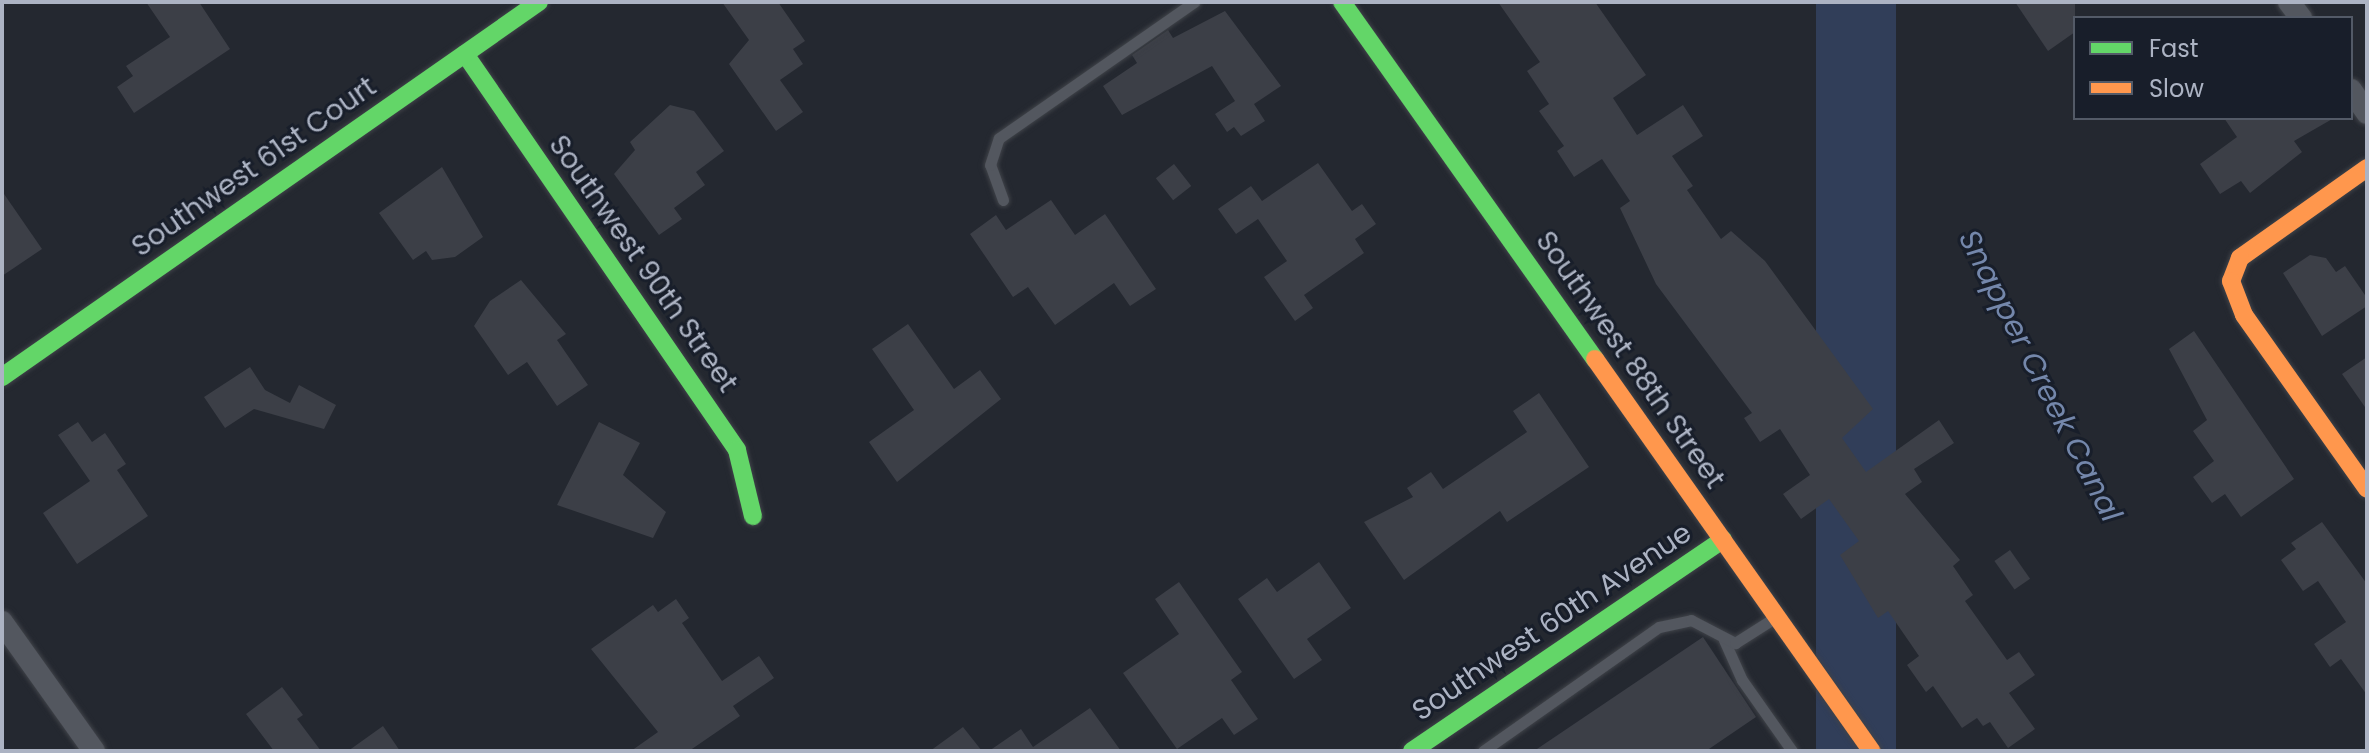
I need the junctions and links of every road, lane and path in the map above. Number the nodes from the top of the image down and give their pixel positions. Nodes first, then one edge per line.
1 (539, 2) edge
2 (1194, 2) edge
3 (1342, 2) edge
4 (465, 54) junction
5 (2353, 93) edge
6 (2367, 113) edge
7 (2367, 168) edge
8 (1003, 200) dead end
9 (2, 377) edge
10 (2367, 489) edge
11 (753, 516) dead end
12 (1723, 540) junction
13 (1778, 616) junction
14 (2, 622) edge
15 (1724, 640) junction
16 (94, 751) edge
17 (1412, 751) edge
18 (1483, 751) edge
19 (1792, 751) edge
20 (1872, 751) edge

1 - 4 street, Southwest 61st Court
2 - 8 lane
3 - 12 street, Southwest 88th Street
4 - 9 street, Southwest 61st Court
4 - 11 street, Southwest 90th Street
5 - 6 street
7 - 10 street
12 - 13 street, Southwest 88th Street
12 - 17 street, Southwest 60th Avenue
13 - 15 lane
13 - 20 street, Southwest 88th Street
14 - 16 street
15 - 18 lane
15 - 19 lane

